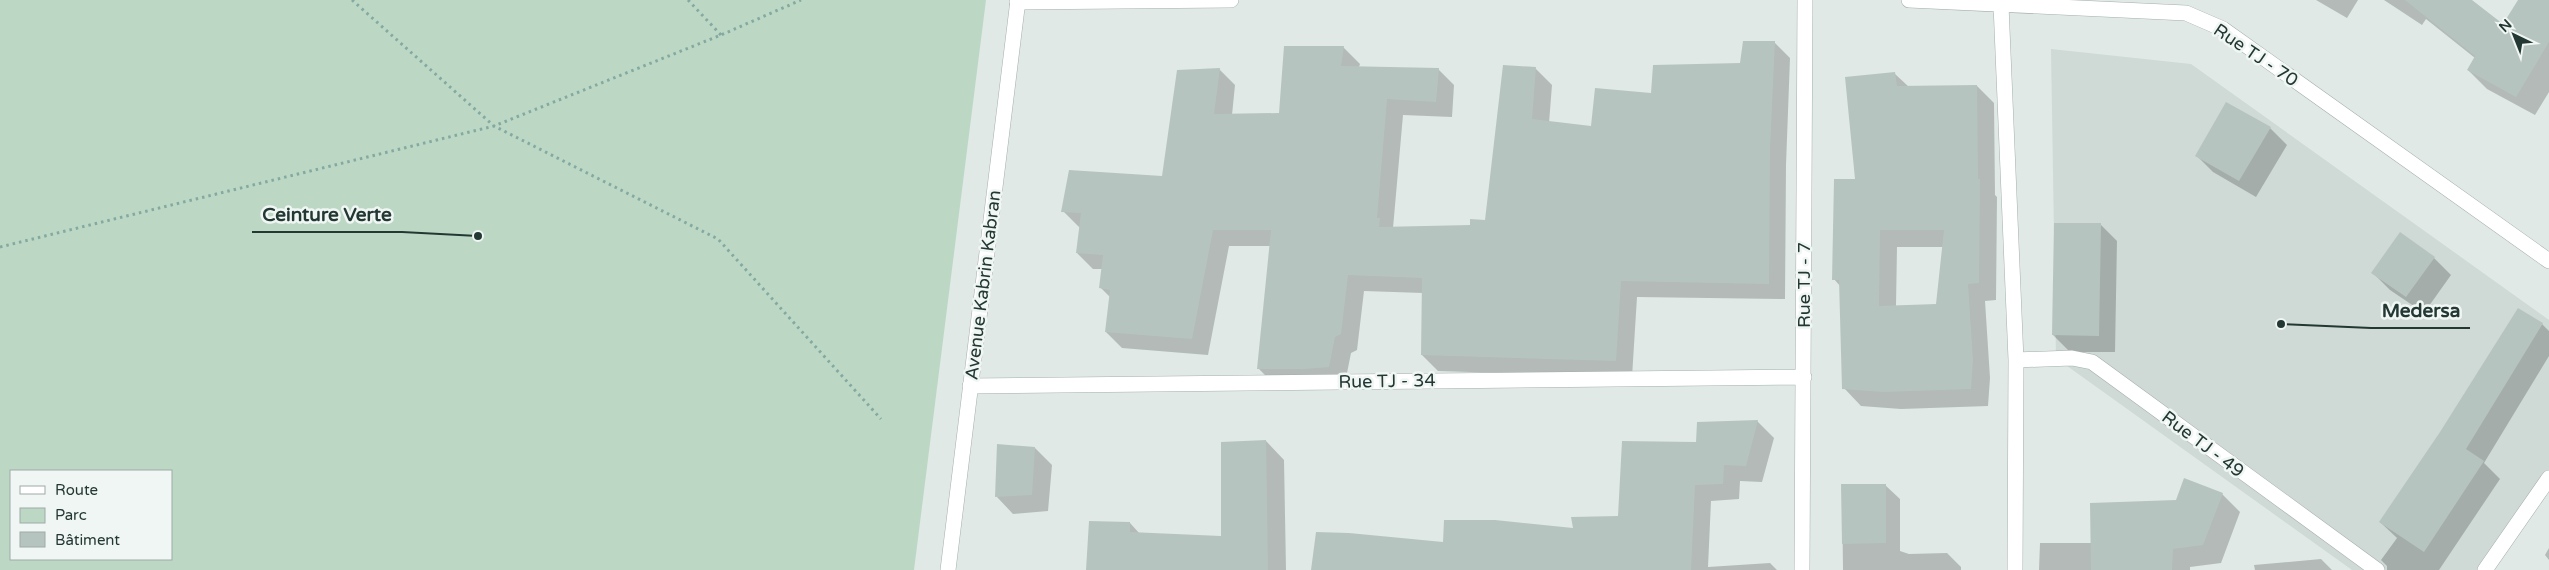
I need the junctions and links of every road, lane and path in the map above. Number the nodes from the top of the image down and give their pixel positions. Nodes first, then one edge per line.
1 (352, 0) edge
2 (688, 0) edge
3 (801, 0) edge
4 (1231, 0) edge
5 (1806, 0) edge
6 (1909, 0) edge
7 (1018, 1) edge
8 (2001, 5) junction
9 (721, 35) junction
10 (494, 126) junction
11 (0, 247) edge
12 (2549, 261) edge
13 (2016, 360) junction
14 (1804, 377) junction
15 (970, 386) junction
16 (881, 419) dead end
17 (2549, 478) edge
18 (948, 570) edge
19 (1802, 570) edge
20 (2015, 570) edge
21 (2377, 570) edge
22 (2485, 570) edge

1 - 10 path
2 - 9 path
3 - 9 path
4 - 7 street
5 - 14 street, Rue TJ - 7
6 - 8 street, Rue TJ - 70
7 - 15 street, Avenue Kabrin Kabran
8 - 12 street, Rue TJ - 70
8 - 13 street
9 - 10 path
10 - 11 path
10 - 16 path
13 - 20 street
13 - 21 street, Rue TJ - 49
14 - 15 street, Rue TJ - 34
14 - 19 street, Rue TJ - 7
15 - 18 street, Avenue Kabrin Kabran
17 - 22 street

